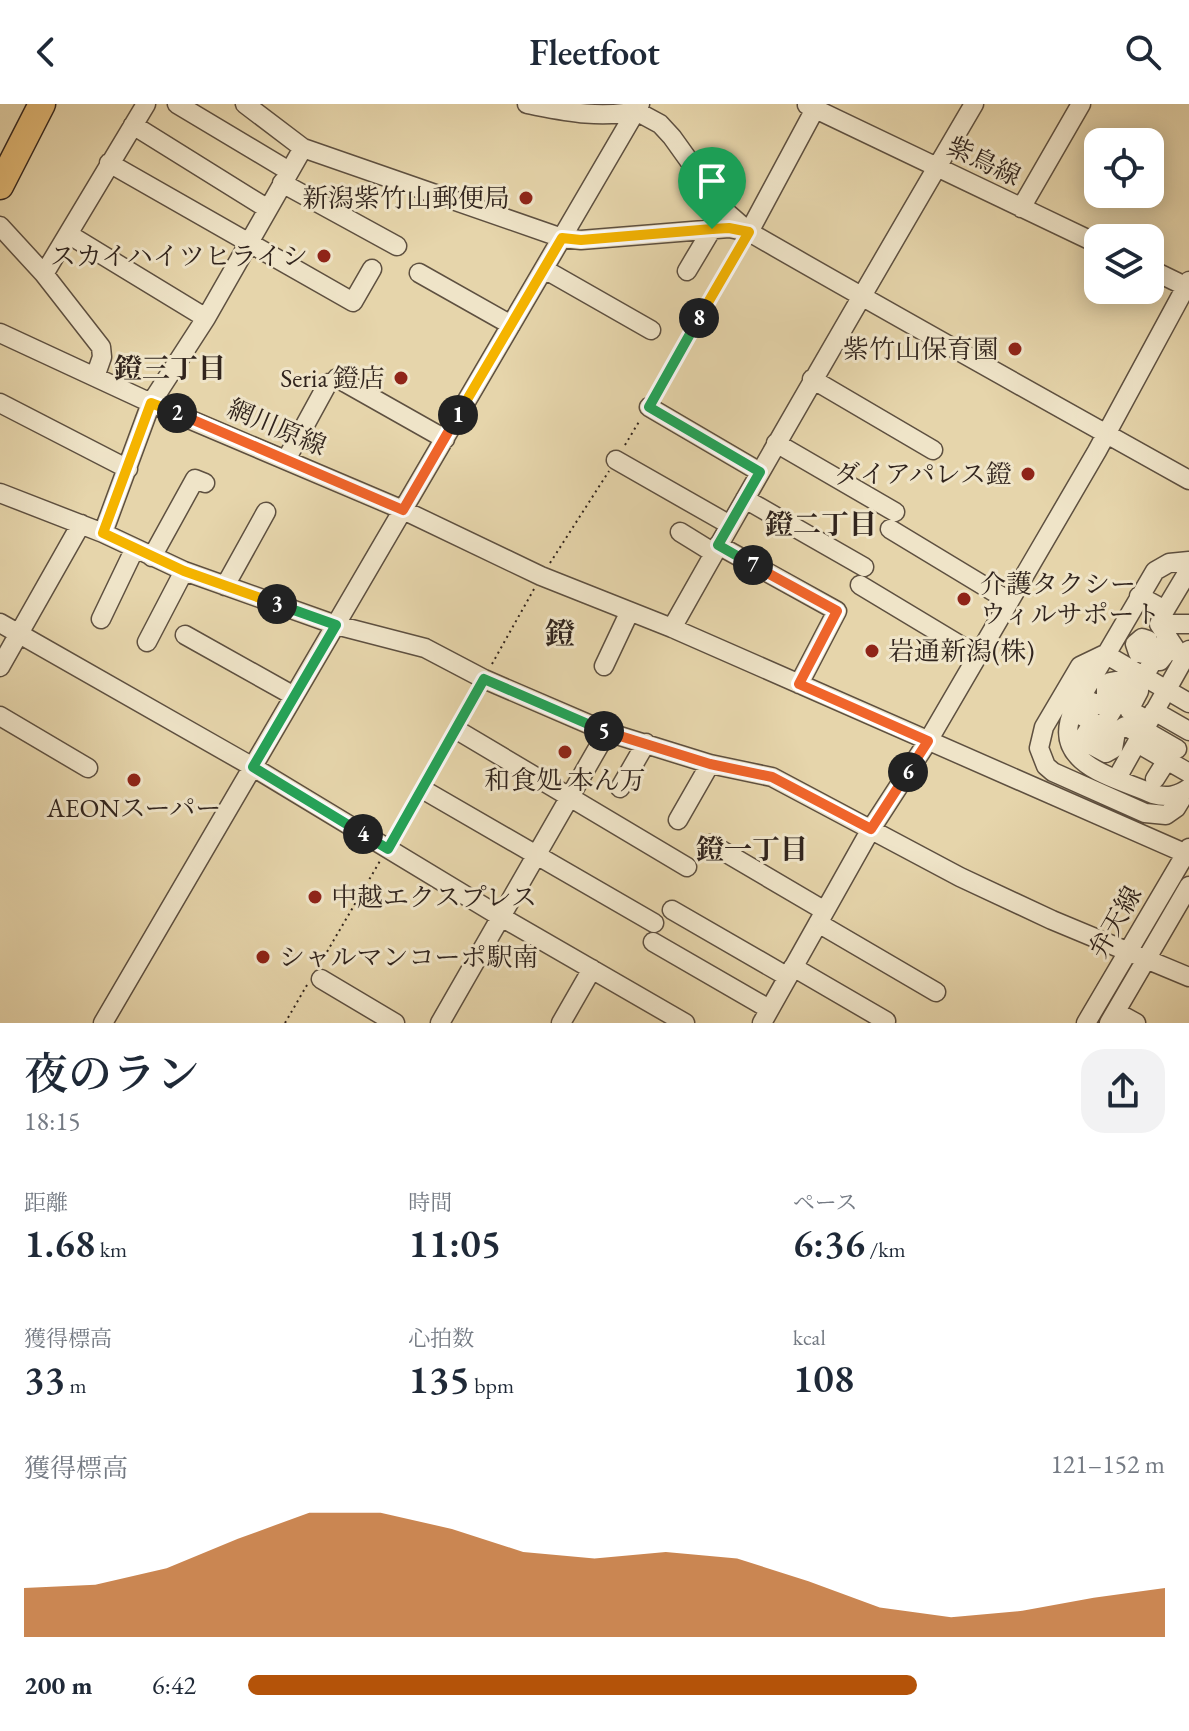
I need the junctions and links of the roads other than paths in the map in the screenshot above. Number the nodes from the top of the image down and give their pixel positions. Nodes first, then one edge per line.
1 (42, 104) edge
2 (146, 104) edge
3 (177, 104) edge
4 (527, 104) edge
5 (974, 104) edge
6 (1081, 104) edge
7 (251, 106) edge
8 (810, 106) edge
9 (638, 108) edge
10 (133, 125) junction
11 (303, 148) junction
12 (109, 163) junction
13 (937, 167) junction
14 (286, 177) junction
15 (0, 186) edge
16 (1021, 208) junction
17 (268, 209) junction
18 (0, 226) edge
19 (712, 229) junction
20 (749, 232) junction
21 (68, 234) junction
22 (1084, 237) edge
23 (562, 238) junction
24 (248, 243) junction
25 (397, 246) dead end
26 (372, 269) dead end
27 (544, 269) junction
28 (687, 271) dead end
29 (419, 273) dead end
30 (44, 274) junction
31 (1164, 275) edge
32 (1188, 285) edge
33 (864, 296) junction
34 (206, 318) junction
35 (511, 325) junction
36 (651, 330) dead end
37 (0, 333) edge
38 (95, 377) junction
39 (812, 379) junction
40 (0, 403) edge
41 (151, 403) junction
42 (649, 407) road end
43 (1107, 434) junction
44 (445, 439) junction
45 (776, 443) junction
46 (933, 450) dead end
47 (287, 458) junction
48 (616, 460) road end
49 (128, 469) junction
50 (760, 472) junction
51 (1189, 480) edge
52 (205, 483) dead end
53 (0, 493) edge
54 (745, 499) junction
55 (403, 510) junction
56 (266, 512) dead end
57 (81, 524) junction
58 (730, 525) junction
59 (680, 532) dead end
60 (103, 533) junction
61 (716, 549) junction
62 (144, 552) junction
63 (864, 567) dead end
64 (184, 571) junction
65 (1185, 580) edge
66 (860, 585) dead end
67 (225, 586) junction
68 (1140, 595) junction
69 (1009, 601) junction
70 (629, 613) junction
71 (101, 619) dead end
72 (0, 623) edge
73 (1189, 624) edge
74 (336, 625) junction
75 (672, 628) junction
76 (1120, 630) junction
77 (20, 635) junction
78 (185, 635) dead end
79 (147, 642) dead end
80 (1105, 654) junction
81 (1186, 655) edge
82 (978, 656) junction
83 (1, 662) edge
84 (604, 666) dead end
85 (1139, 666) junction
86 (799, 684) junction
87 (1167, 689) junction
88 (294, 696) junction
89 (1189, 703) edge
90 (1077, 704) junction
91 (0, 716) edge
92 (460, 726) road end
93 (1145, 728) junction
94 (607, 732) junction
95 (928, 741) junction
96 (646, 743) junction
97 (1181, 754) edge
98 (1090, 756) junction
99 (710, 764) junction
100 (253, 767) junction
101 (88, 768) dead end
102 (1053, 772) junction
103 (1117, 778) junction
104 (1155, 779) dead end
105 (620, 788) dead end
106 (429, 793) dead end
107 (1045, 793) junction
108 (570, 799) junction
109 (678, 820) dead end
110 (871, 829) junction
111 (711, 844) dead end
112 (1188, 852) edge
113 (537, 853) junction
114 (687, 867) dead end
115 (1189, 886) edge
116 (672, 910) dead end
117 (501, 917) junction
118 (821, 917) junction
119 (1128, 951) junction
120 (1146, 959) junction
121 (592, 969) junction
122 (790, 972) junction
123 (315, 977) road end
124 (1189, 977) edge
125 (936, 992) dead end
126 (765, 1016) edge
127 (1112, 1017) edge
128 (886, 1021) dead end
129 (103, 1023) edge
130 (395, 1023) edge
131 (440, 1023) edge
132 (561, 1023) edge
133 (685, 1023) edge
134 (1086, 1023) edge
135 (1136, 1023) edge

1 - 15 highway
2 - 10 street
3 - 14 street
4 - 9 street
5 - 13 street
6 - 16 street
7 - 11 street
8 - 13 street, 紫鳥線
8 - 20 street
9 - 20 street
9 - 23 street
10 - 12 street
10 - 17 street
11 - 14 street
11 - 23 street
12 - 21 street
12 - 24 street
13 - 16 street, 紫鳥線
13 - 33 street
14 - 17 street
14 - 25 street
16 - 22 street, 紫鳥線
17 - 24 street
18 - 30 street
19 - 20 street
19 - 23 street
19 - 28 street
20 - 33 street
21 - 30 street
21 - 34 street
23 - 27 street
24 - 26 street
24 - 34 street
27 - 35 street
27 - 36 street
29 - 35 street
30 - 38 street
31 - 32 street
32 - 43 street
33 - 39 street
33 - 43 street
34 - 41 street
35 - 44 street
37 - 38 street, 網川原線
38 - 41 street, 網川原線
39 - 45 street
39 - 46 street
40 - 49 street
41 - 47 street, 網川原線
41 - 49 street
42 - 50 street
43 - 51 street
43 - 69 street
44 - 47 street
44 - 55 street
45 - 50 street
45 - 69 street
47 - 55 street, 網川原線
48 - 58 street
49 - 60 street
50 - 54 street
52 - 62 street
53 - 57 street
54 - 58 street
54 - 63 street
55 - 70 street, 網川原線
55 - 74 street
56 - 67 street
57 - 60 street
57 - 77 street
58 - 61 street
59 - 61 street
60 - 62 street
61 - 75 street
61 - 86 street
62 - 64 street
62 - 71 street
64 - 67 street
64 - 79 street
65 - 68 street
65 - 68 street
66 - 82 street
67 - 74 street
68 - 76 street
68 - 76 street
69 - 82 street
70 - 75 street, 網川原線
70 - 84 street
72 - 77 street
73 - 81 street
74 - 88 street
74 - 94 street
75 - 86 street, 網川原線
76 - 80 street
77 - 83 street
77 - 100 street
78 - 88 street
80 - 85 street
80 - 90 street
80 - 102 street
81 - 87 street
82 - 95 street
85 - 87 street
85 - 90 street
85 - 93 street
85 - 98 street
86 - 95 street, 網川原線
87 - 89 street
87 - 93 street
88 - 100 street
90 - 98 street
91 - 101 street
92 - 108 street
93 - 97 street
93 - 97 street
93 - 98 street
93 - 103 street
94 - 96 street
94 - 108 street
95 - 107 street, 網川原線
95 - 110 street
96 - 99 street
96 - 105 street
97 - 102 street
97 - 103 street
97 - 104 street
98 - 103 street
99 - 109 street
99 - 110 street
100 - 117 street
100 - 129 street
102 - 107 street
106 - 113 street
107 - 112 street, 網川原線
108 - 113 street
108 - 114 street
110 - 118 street
110 - 119 street
111 - 118 street
112 - 119 street, 弁天線
113 - 117 street
113 - 126 street
115 - 120 street, 弁天線
116 - 122 street
117 - 121 street
117 - 131 street
118 - 122 street
118 - 125 street
119 - 120 street
119 - 134 street, 弁天線
120 - 124 street
120 - 127 street, 弁天線
121 - 132 street
121 - 133 street
122 - 126 street
122 - 128 street
123 - 130 street
127 - 135 street

